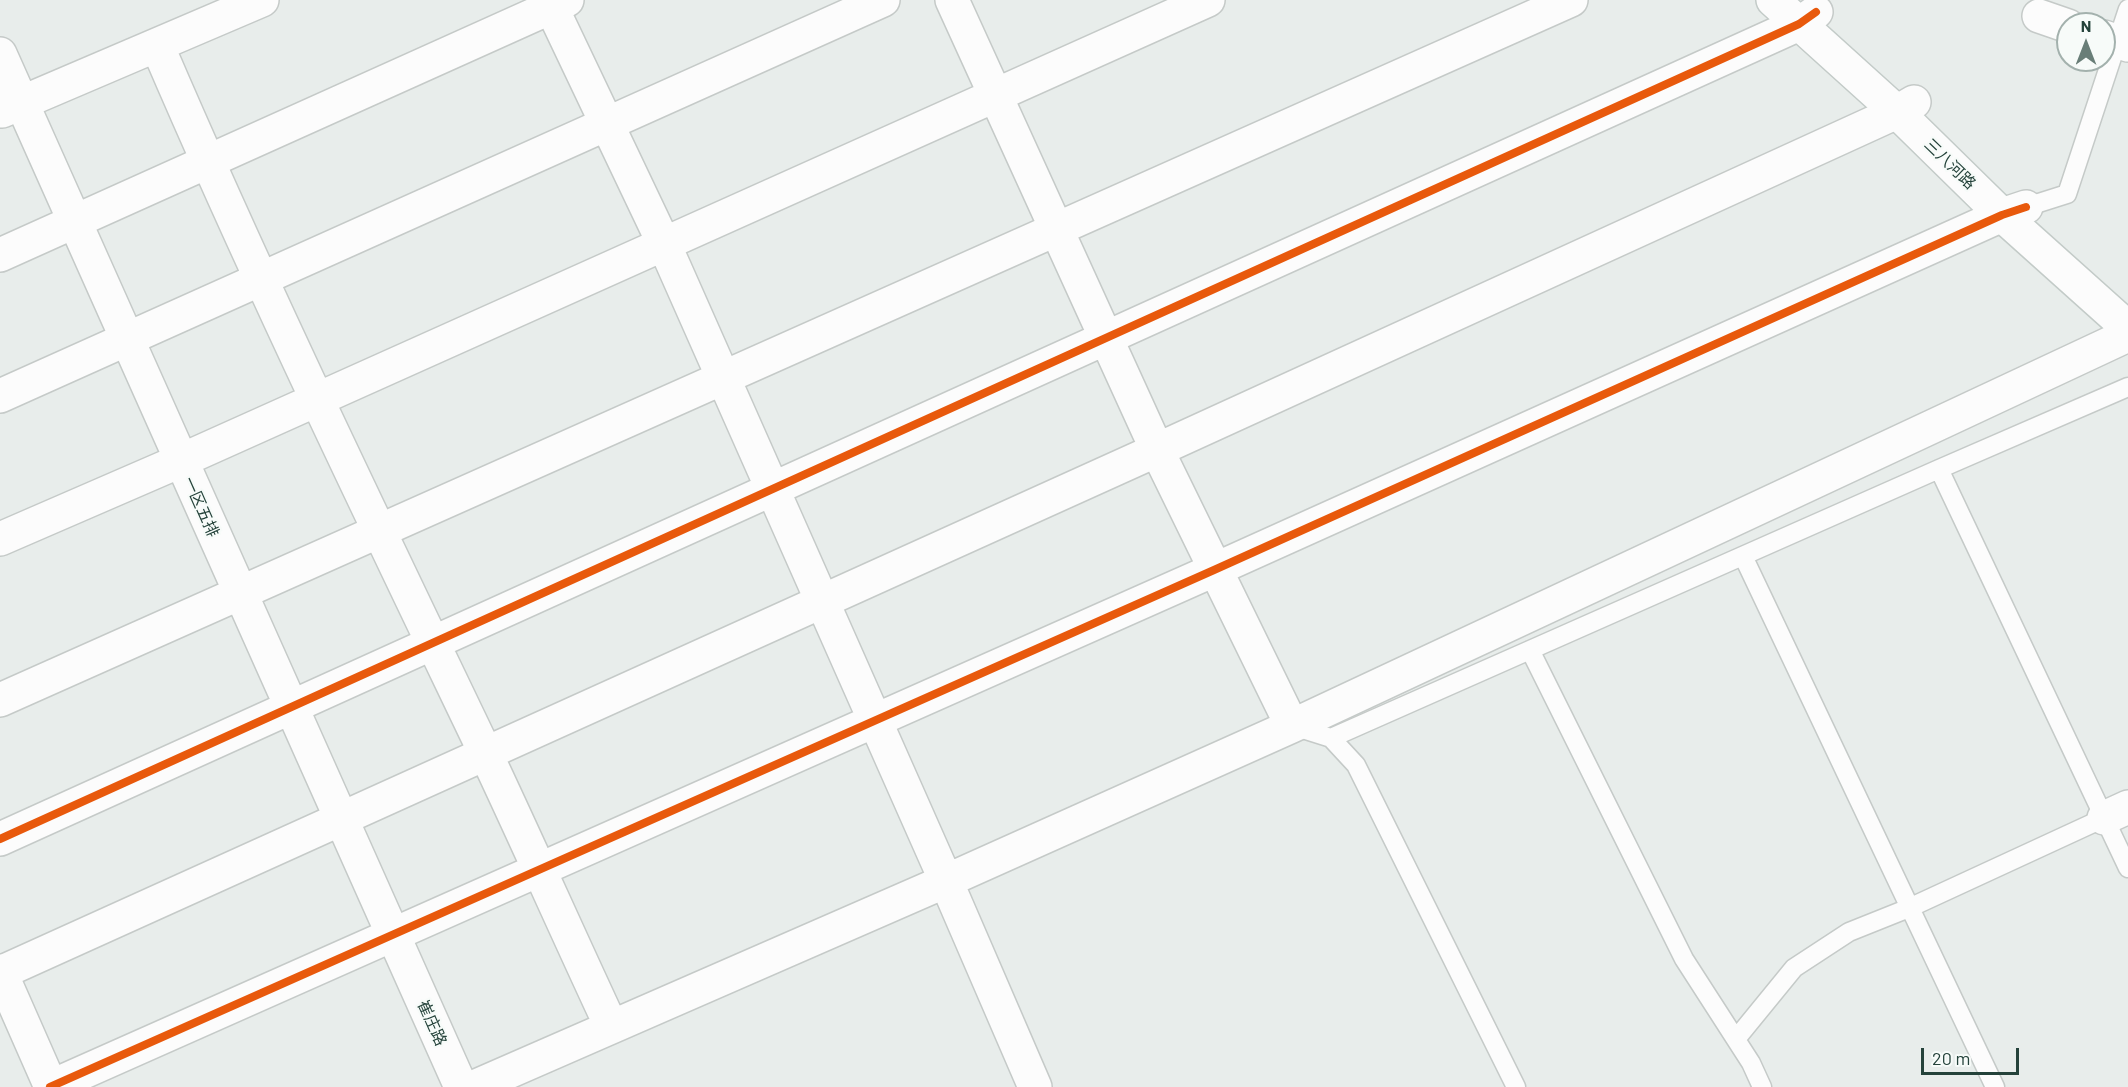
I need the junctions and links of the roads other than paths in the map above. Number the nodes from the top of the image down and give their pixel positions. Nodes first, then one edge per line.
1 (262, 0) edge
2 (883, 0) edge
3 (952, 0) edge
4 (1208, 0) edge
5 (1571, 0) edge
6 (1773, 0) edge
7 (556, 2) edge
8 (2128, 9) edge
9 (1806, 12) edge
10 (2116, 41) edge
11 (157, 45) junction
12 (0, 54) edge
13 (2106, 72) edge
14 (996, 95) junction
15 (11, 107) edge
16 (1906, 107) junction
17 (607, 124) junction
18 (207, 162) junction
19 (2014, 211) junction
20 (74, 222) junction
21 (1057, 230) junction
22 (664, 244) junction
23 (0, 255) edge
24 (261, 279) junction
25 (2128, 300) edge
26 (2128, 328) edge
27 (2128, 335) edge
28 (126, 339) junction
29 (1107, 339) junction
30 (723, 378) junction
31 (2128, 387) edge
32 (0, 396) edge
33 (316, 400) junction
34 (1157, 450) junction
35 (180, 461) junction
36 (1939, 469) junction
37 (772, 490) junction
38 (379, 531) junction
39 (0, 539) edge
40 (1743, 556) junction
41 (1214, 570) junction
42 (240, 593) junction
43 (821, 602) junction
44 (433, 644) junction
45 (1530, 650) junction
46 (0, 700) edge
47 (291, 707) junction
48 (874, 722) junction
49 (1292, 726) junction
50 (1331, 738) junction
51 (485, 753) junction
52 (2116, 812) edge
53 (341, 819) junction
54 (0, 839) edge
55 (2128, 868) edge
56 (538, 870) junction
57 (946, 881) junction
58 (1910, 908) junction
59 (399, 946) junction
60 (0, 972) edge
61 (611, 1026) junction
62 (1736, 1039) junction
63 (1027, 1084) edge
64 (50, 1087) edge
65 (461, 1087) edge
66 (474, 1087) edge
67 (1516, 1087) edge
68 (1762, 1087) edge
69 (1995, 1087) edge

1 - 11 street
2 - 17 street
3 - 14 street
4 - 14 street
5 - 21 street
6 - 9 street, 三八河路
7 - 17 street
7 - 18 street
8 - 10 lane
9 - 16 street, 三八河路
9 - 29 street
11 - 15 street
11 - 18 street
12 - 15 street, 一区五排
13 - 19 lane
14 - 21 street
14 - 22 street
15 - 20 street, 一区五排
16 - 19 street, 三八河路
16 - 34 street
17 - 22 street
17 - 24 street
18 - 20 street
18 - 24 street
19 - 25 street, 三八河路
19 - 26 street, 三八河路
19 - 41 street
20 - 23 street
20 - 28 street, 一区五排
21 - 29 street
21 - 30 street
22 - 30 street
22 - 33 street
24 - 28 street
24 - 33 street
27 - 49 street
28 - 32 street
28 - 35 street, 一区五排
29 - 34 street
29 - 37 street
30 - 37 street
30 - 38 street
31 - 36 lane
33 - 35 street
33 - 38 street
34 - 41 street
34 - 43 street
35 - 39 street
35 - 42 street, 一区五排
36 - 40 lane
36 - 52 lane
37 - 43 street
37 - 44 street
38 - 42 street
38 - 44 street
40 - 45 lane
40 - 58 lane
41 - 48 street
41 - 49 street
42 - 46 street
42 - 47 street, 一区五排
43 - 48 street
43 - 51 street
44 - 47 street
44 - 51 street
45 - 50 lane
45 - 62 lane
47 - 53 street, 一区五排
47 - 54 street
48 - 56 street
48 - 57 street
49 - 50 lane
49 - 57 street
50 - 67 lane
51 - 53 street
51 - 56 street
52 - 55 lane
52 - 58 lane
53 - 59 street, 一区五排
53 - 60 street
56 - 59 street
56 - 61 street
57 - 61 street
57 - 63 street
58 - 62 lane
58 - 69 lane
59 - 64 street
59 - 65 street, 崔庄路
60 - 64 street
61 - 66 street
62 - 68 lane

